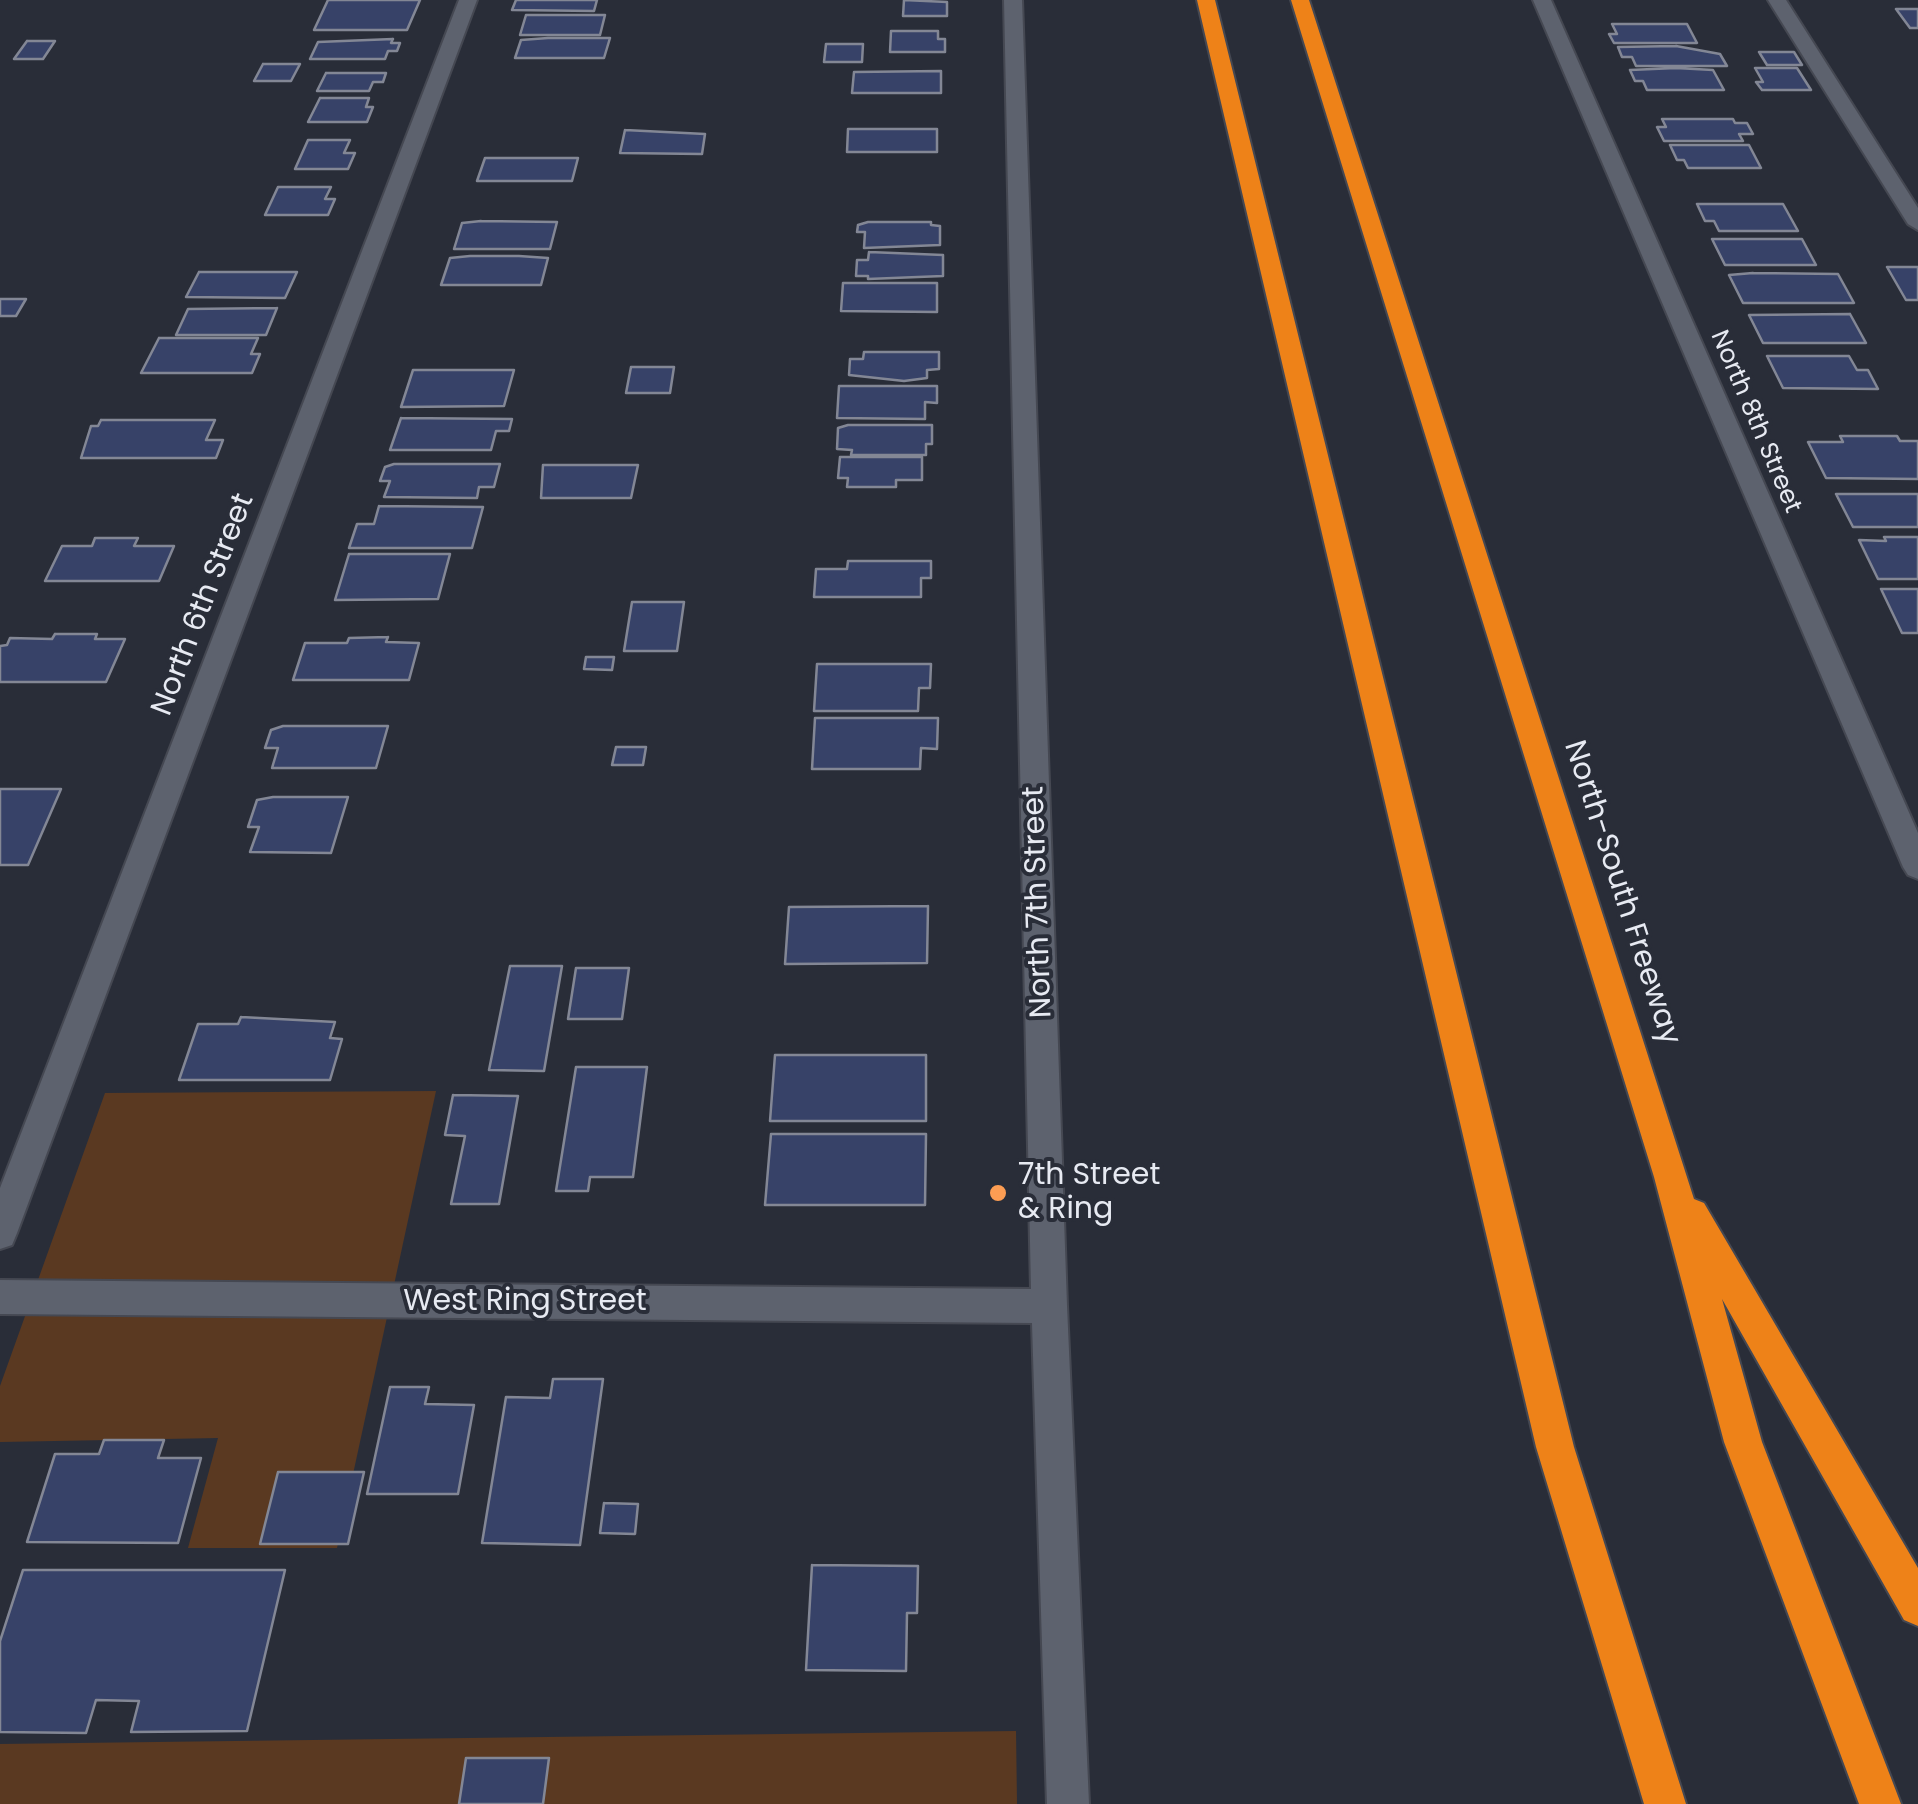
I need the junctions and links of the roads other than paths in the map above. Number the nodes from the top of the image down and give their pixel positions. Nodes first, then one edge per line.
1 (468, 0) edge
2 (1013, 0) edge
3 (1206, 0) edge
4 (1300, 0) edge
5 (1542, 0) edge
6 (1777, 0) edge
7 (1918, 224) edge
8 (1918, 866) edge
9 (1671, 1178) junction
10 (0, 1233) edge
11 (0, 1297) edge
12 (1049, 1306) junction
13 (1918, 1606) edge
14 (1068, 1804) edge
15 (1665, 1804) edge
16 (1880, 1804) edge

1 - 10 street, North 6th Street
2 - 12 street, North 7th Street
3 - 15 highway
4 - 9 highway, North-South Freeway
5 - 8 street, North 8th Street
6 - 7 street
9 - 13 highway
9 - 16 highway, North-South Freeway
11 - 12 street, West Ring Street
12 - 14 street, North 7th Street

